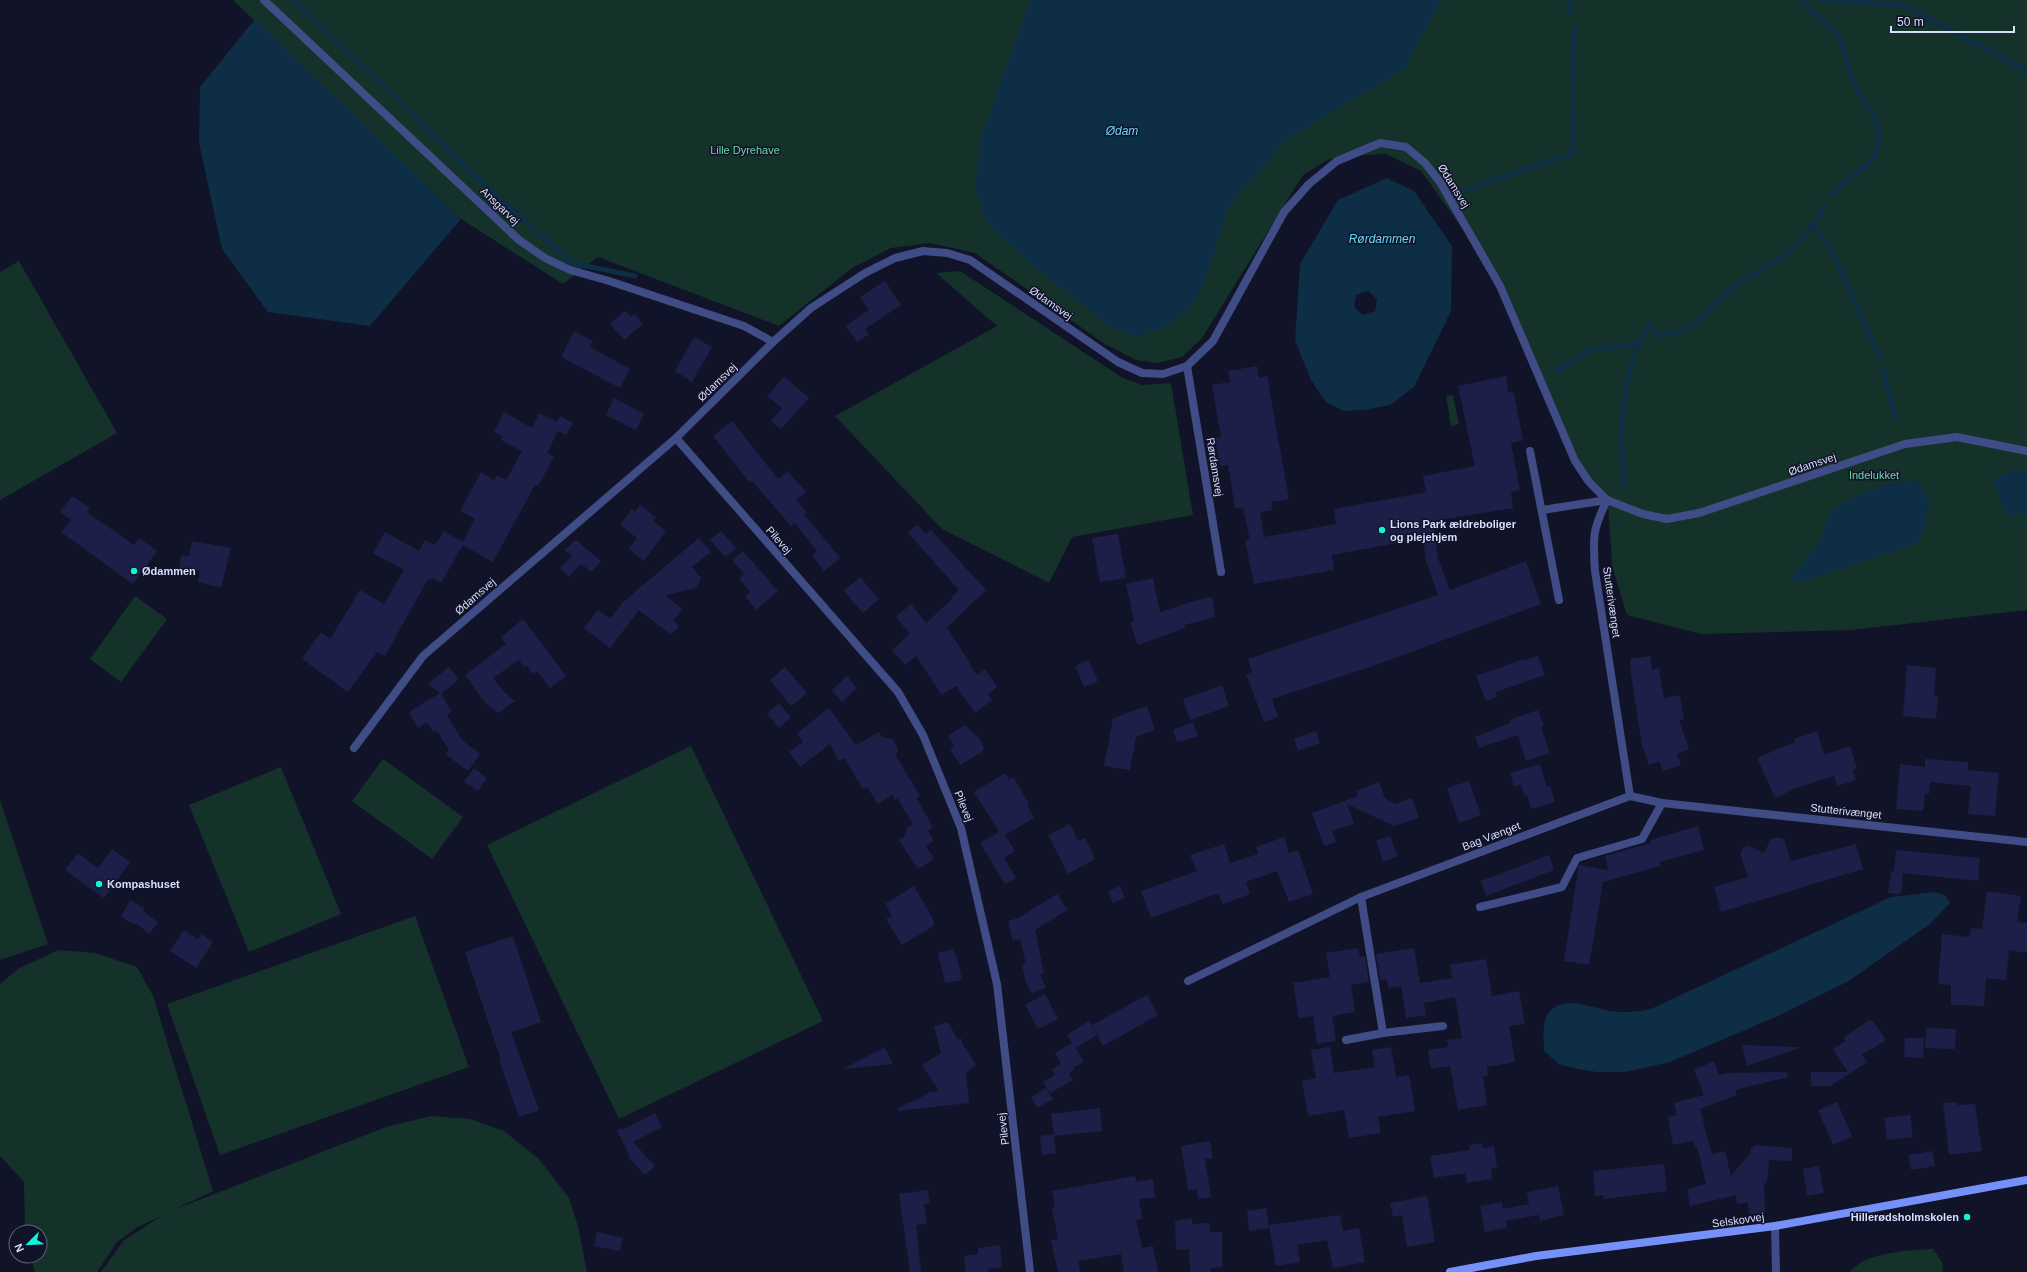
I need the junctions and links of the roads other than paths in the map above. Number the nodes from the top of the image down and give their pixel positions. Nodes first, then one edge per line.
1 (264, 0) edge
2 (773, 342) junction
3 (1187, 366) junction
4 (676, 438) junction
5 (1530, 452) dead end
6 (2027, 452) edge
7 (1607, 500) junction
8 (1542, 510) junction
9 (1221, 572) dead end
10 (1559, 600) dead end
11 (354, 748) dead end
12 (1630, 796) junction
13 (1662, 803) junction
14 (2027, 842) edge
15 (1361, 897) junction
16 (1480, 907) dead end
17 (1188, 981) dead end
18 (1443, 1026) dead end
19 (1383, 1033) junction
20 (1346, 1040) dead end
21 (2027, 1180) edge
22 (1775, 1226) junction
23 (1030, 1272) edge
24 (1450, 1272) edge
25 (1776, 1272) edge

1 - 2 street, Ansgarvej
2 - 3 street, Ødamsvej
2 - 4 street, Ødamsvej
3 - 7 street, Ødamsvej
3 - 9 street, Rørdamsvej
4 - 11 street, Ødamsvej
4 - 23 street, Pilevej
5 - 8 street
6 - 7 street, Ødamsvej
7 - 8 street
7 - 12 street, Stutterivænget
8 - 10 street
12 - 13 street, Stutterivænget
12 - 15 street, Bag Vænget
13 - 14 street, Stutterivænget
13 - 16 street
15 - 17 street, Bag Vænget
15 - 19 street
18 - 19 street
19 - 20 street
21 - 22 street, Selskovvej
22 - 24 street, Selskovvej
22 - 25 street

